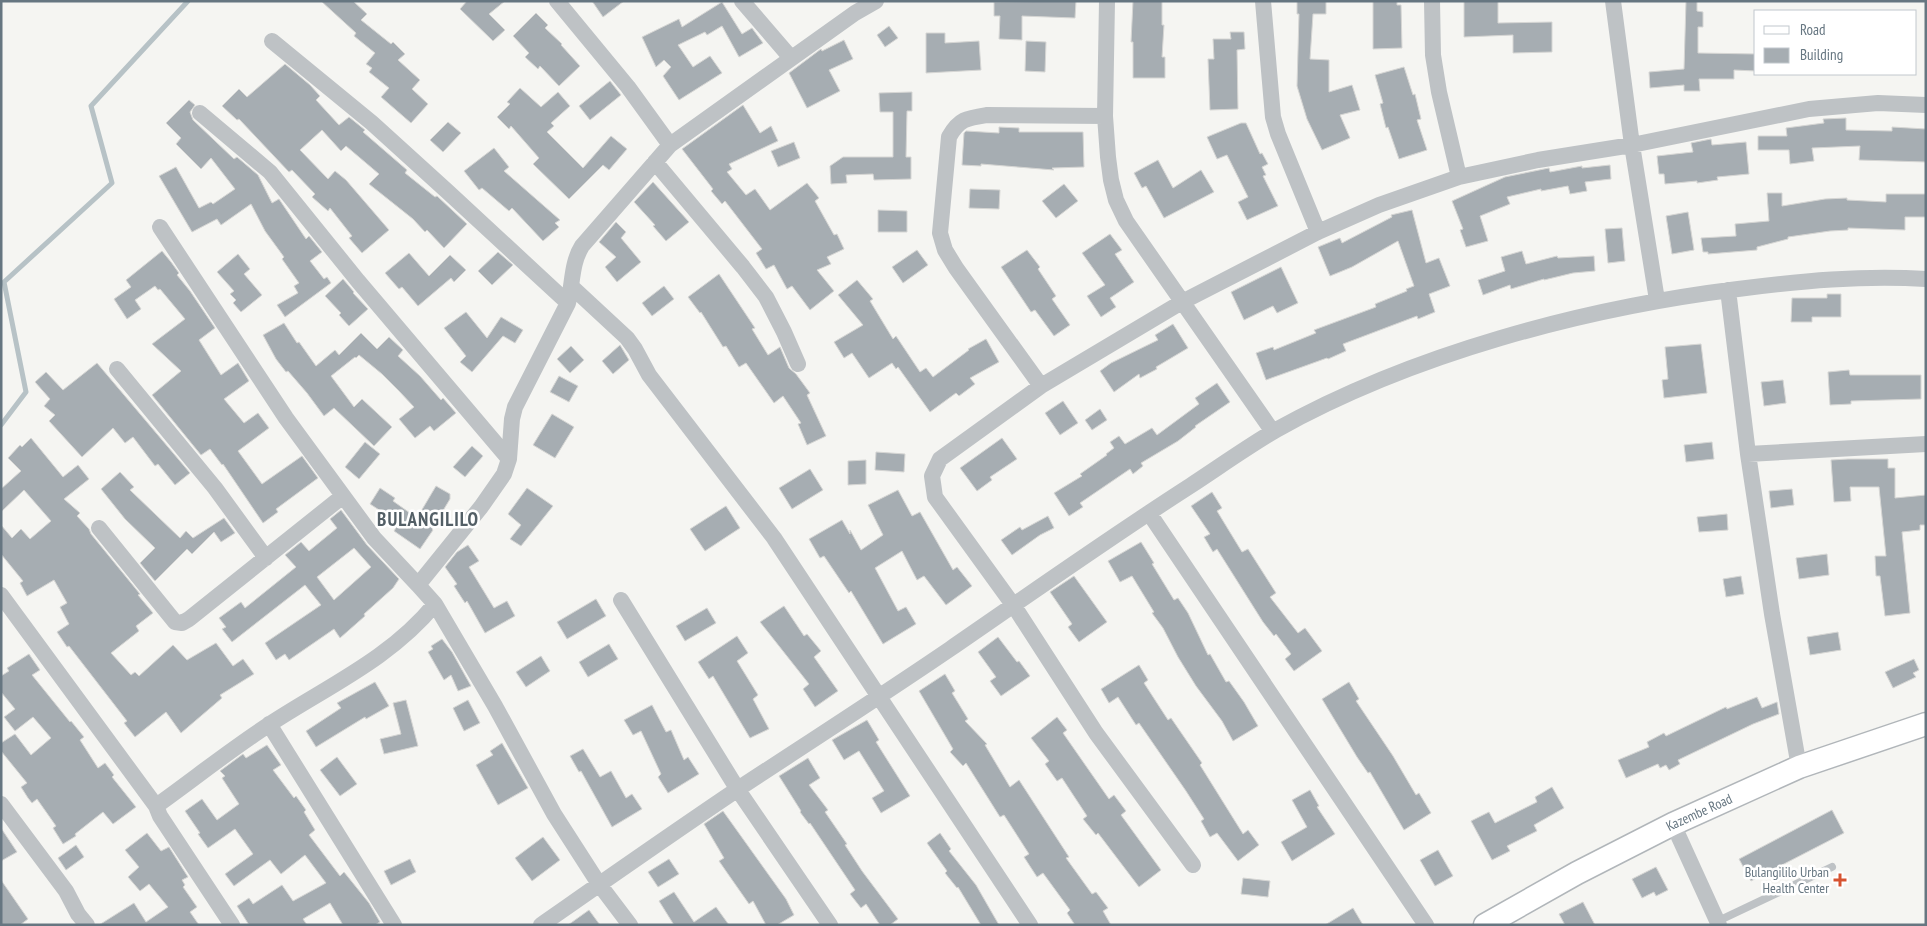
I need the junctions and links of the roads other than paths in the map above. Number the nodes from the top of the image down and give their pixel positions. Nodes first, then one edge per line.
1 (557, 1) edge
2 (742, 1) edge
3 (876, 1) edge
4 (1107, 1) edge
5 (1263, 1) edge
6 (1432, 1) edge
7 (1613, 1) edge
8 (272, 41) dead end
9 (791, 58) junction
10 (1926, 105) edge
11 (200, 113) dead end
12 (1105, 116) junction
13 (670, 145) junction
14 (1632, 145) junction
15 (655, 162) junction
16 (1459, 177) junction
17 (160, 227) dead end
18 (1318, 232) junction
19 (1926, 279) edge
20 (1728, 290) junction
21 (570, 295) junction
22 (1657, 300) junction
23 (1182, 302) junction
24 (798, 364) dead end
25 (117, 369) dead end
26 (1042, 386) junction
27 (1273, 432) junction
28 (1926, 444) edge
29 (1748, 454) junction
30 (509, 459) junction
31 (343, 496) junction
32 (1149, 513) junction
33 (99, 528) dead end
34 (266, 558) junction
35 (418, 585) junction
36 (1, 595) edge
37 (621, 600) dead end
38 (435, 604) junction
39 (1014, 606) junction
40 (879, 698) junction
41 (269, 724) junction
42 (1924, 727) edge
43 (1798, 767) junction
44 (738, 790) junction
45 (1, 804) edge
46 (156, 806) junction
47 (1673, 824) junction
48 (1194, 865) dead end
49 (1832, 868) dead end
50 (599, 884) junction
51 (1495, 922) edge
52 (1718, 923) edge
53 (87, 925) edge
54 (232, 925) edge
55 (394, 925) edge
56 (541, 925) edge
57 (630, 925) edge
58 (830, 925) edge
59 (1030, 925) edge
60 (1426, 925) edge

1 - 13 street
2 - 9 street
3 - 9 street
4 - 12 street
5 - 18 street
6 - 16 street
7 - 14 street
8 - 21 street
9 - 13 street
10 - 14 street
11 - 30 street
12 - 23 street
12 - 26 street
13 - 15 street
14 - 16 street
14 - 22 street
15 - 21 street
15 - 24 street
16 - 18 street
17 - 31 street
18 - 23 street
19 - 20 street
20 - 22 street
20 - 29 street
21 - 30 street
21 - 40 street
22 - 27 street
23 - 26 street
23 - 27 street
25 - 34 street
26 - 39 street
27 - 32 street
28 - 29 street
29 - 43 street
30 - 35 street
31 - 34 street
31 - 35 street
32 - 39 street
32 - 60 street
33 - 34 street
35 - 38 street
36 - 46 street
37 - 44 street
38 - 41 street
38 - 50 street
39 - 40 street
39 - 48 street
40 - 44 street
40 - 59 street
41 - 46 street
41 - 55 street
42 - 43 main road, Kazembe Road
43 - 47 main road, Kazembe Road
44 - 50 street
44 - 58 street
45 - 53 street
46 - 54 street
47 - 51 main road, Kazembe Road
47 - 52 street
49 - 52 lane
50 - 56 street
50 - 57 street

